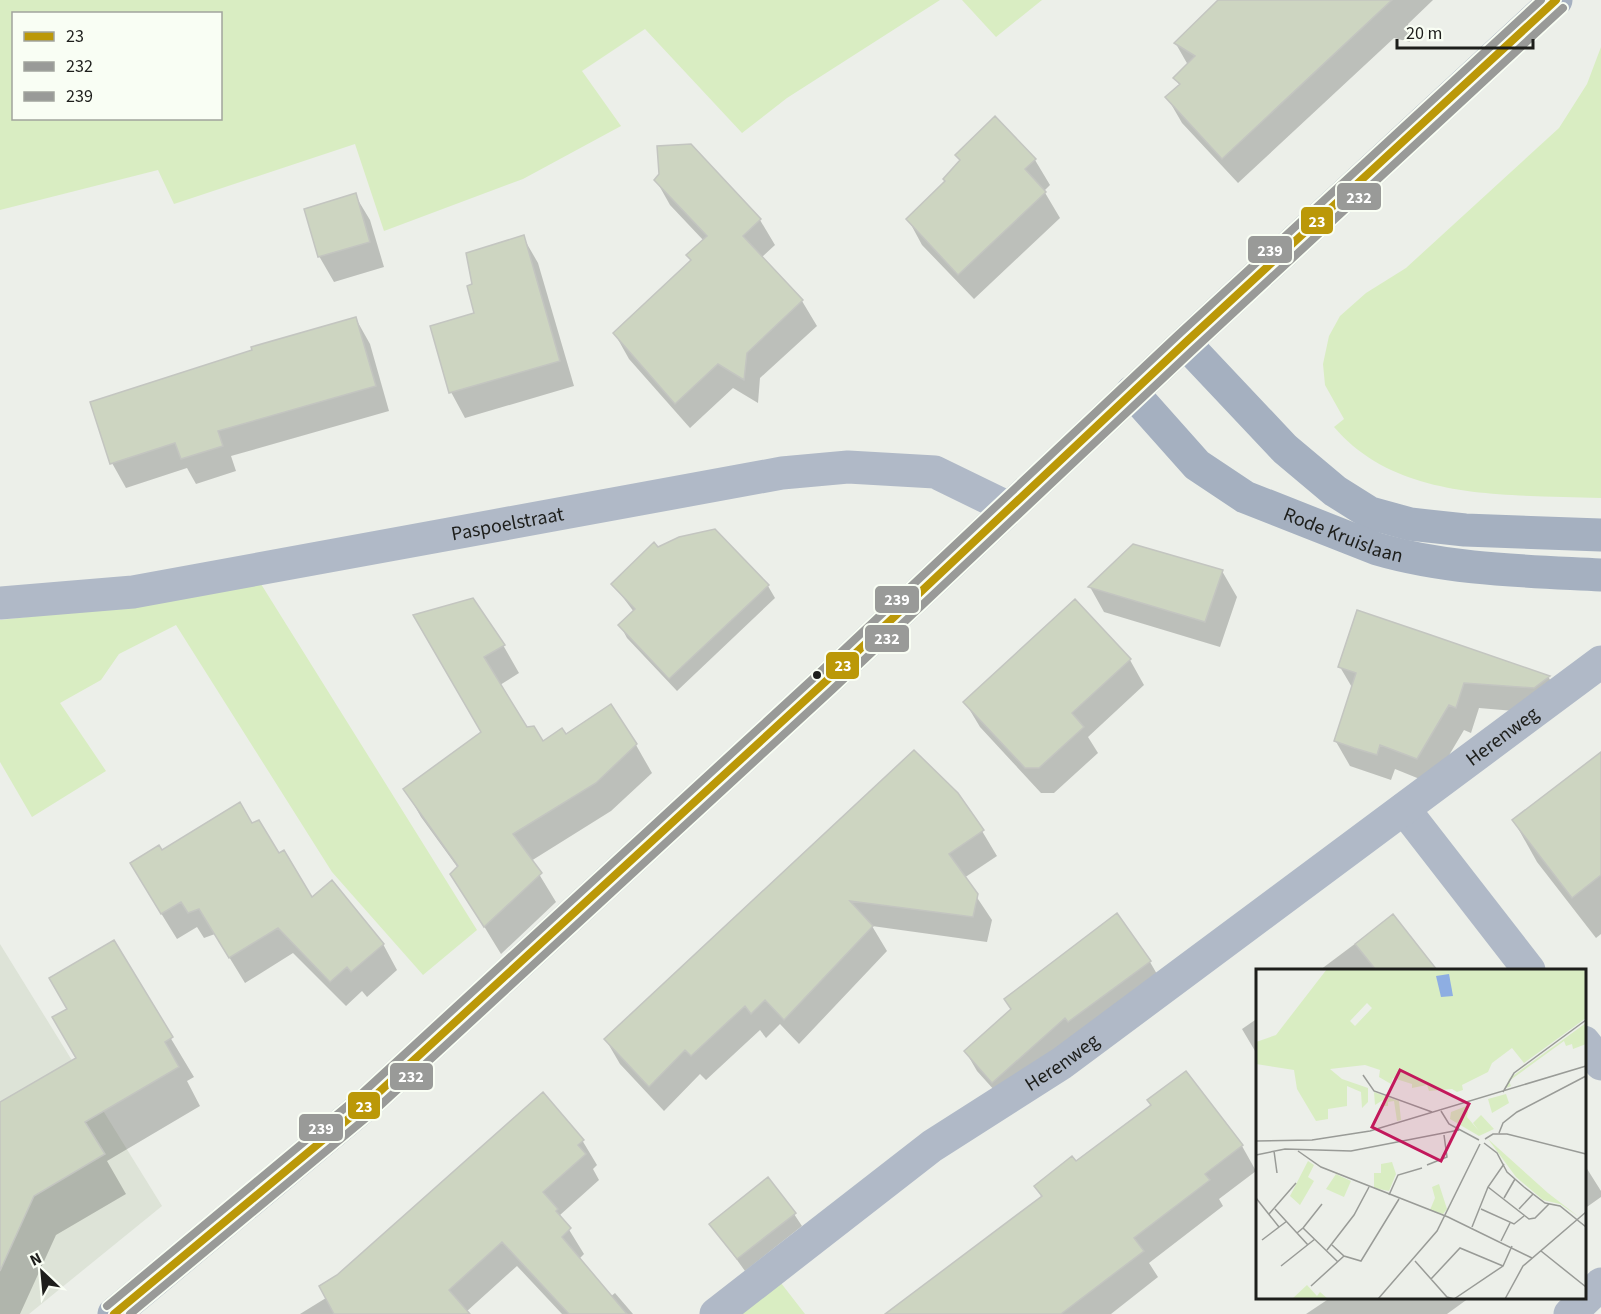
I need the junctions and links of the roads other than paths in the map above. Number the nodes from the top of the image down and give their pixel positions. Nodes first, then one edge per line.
1 (1556, 0) edge
2 (1185, 342) junction
3 (1132, 392) junction
4 (1009, 508) junction
5 (1601, 535) edge
6 (1601, 575) edge
7 (0, 603) edge
8 (1601, 662) edge
9 (1404, 809) junction
10 (1528, 969) edge
11 (1586, 1045) edge
12 (1601, 1064) edge
13 (1601, 1284) edge
14 (1586, 1299) edge
15 (1586, 1299) edge
16 (114, 1314) edge
17 (716, 1314) edge
18 (1570, 1314) edge

1 - 2 main road
2 - 3 main road
2 - 5 main road, Rode Kruislaan
3 - 4 main road
3 - 6 main road, Rode Kruislaan
4 - 7 street, Paspoelstraat
4 - 16 main road
8 - 9 street, Herenweg
9 - 10 street
9 - 17 street, Herenweg
11 - 12 street
13 - 15 street
14 - 18 street

